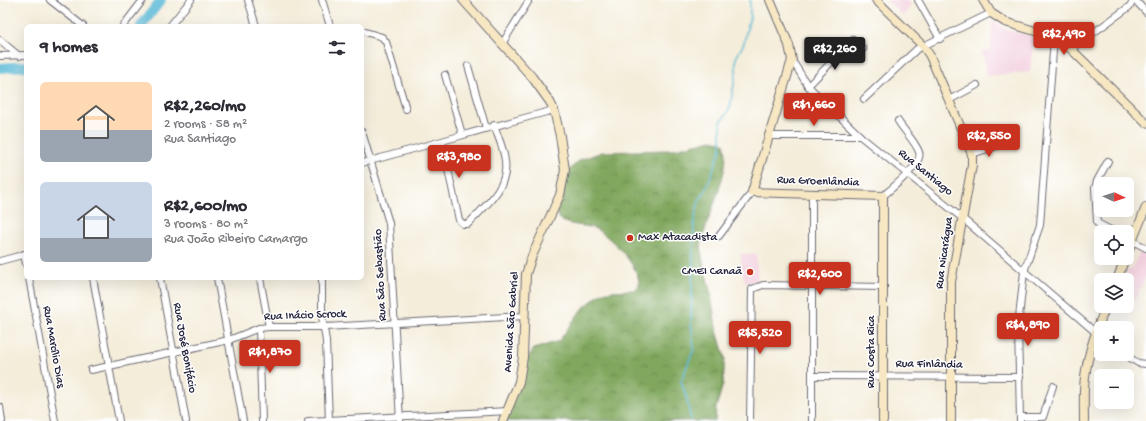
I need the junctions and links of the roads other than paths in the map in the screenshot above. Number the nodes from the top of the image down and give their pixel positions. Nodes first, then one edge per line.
1 (50, 0) edge
2 (143, 0) edge
3 (191, 0) edge
4 (248, 0) edge
5 (322, 0) edge
6 (463, 0) edge
7 (770, 0) edge
8 (876, 0) edge
9 (918, 0) edge
10 (984, 0) edge
11 (1135, 0) edge
12 (528, 2) dead end
13 (1146, 12) edge
14 (991, 13) junction
15 (80, 24) edge
16 (125, 24) edge
17 (172, 24) edge
18 (255, 24) edge
19 (329, 24) edge
20 (364, 32) edge
21 (1054, 38) junction
22 (940, 39) junction
23 (0, 40) edge
24 (502, 44) junction
25 (924, 47) junction
26 (863, 49) dead end
27 (1071, 49) junction
28 (0, 56) edge
29 (23, 56) edge
30 (792, 60) junction
31 (468, 66) dead end
32 (445, 75) dead end
33 (808, 86) junction
34 (977, 86) dead end
35 (864, 99) dead end
36 (950, 100) junction
37 (406, 109) dead end
38 (554, 110) junction
39 (898, 121) dead end
40 (1146, 123) edge
41 (494, 125) junction
42 (486, 128) junction
43 (462, 134) junction
44 (768, 136) junction
45 (860, 136) junction
46 (364, 138) edge
47 (442, 142) junction
48 (1000, 145) dead end
49 (972, 154) junction
50 (371, 161) junction
51 (1108, 161) dead end
52 (364, 163) edge
53 (907, 174) junction
54 (752, 192) junction
55 (812, 194) junction
56 (883, 196) junction
57 (1146, 207) edge
58 (962, 218) junction
59 (1101, 225) edge
60 (1134, 231) edge
61 (719, 236) dead end
62 (1134, 241) edge
63 (1146, 248) edge
64 (24, 254) edge
65 (0, 261) edge
66 (1024, 272) junction
67 (28, 280) edge
68 (93, 280) edge
69 (160, 280) edge
70 (217, 280) edge
71 (260, 280) edge
72 (322, 280) edge
73 (813, 287) junction
74 (884, 287) junction
75 (525, 316) junction
76 (395, 322) junction
77 (270, 327) junction
78 (259, 328) junction
79 (325, 328) junction
80 (1094, 332) edge
81 (229, 340) junction
82 (1094, 344) edge
83 (173, 351) junction
84 (1134, 360) edge
85 (1146, 364) edge
86 (109, 365) junction
87 (91, 370) dead end
88 (884, 375) junction
89 (813, 376) junction
90 (951, 376) junction
91 (1020, 377) junction
92 (1053, 386) dead end
93 (0, 407) edge
94 (509, 411) junction
95 (400, 419) edge
96 (1020, 419) edge
97 (329, 420) edge
98 (2, 421) edge
99 (55, 421) edge
100 (119, 421) edge
101 (186, 421) edge
102 (243, 421) edge
103 (262, 421) edge
104 (308, 421) edge
105 (503, 421) edge
106 (750, 421) edge
107 (812, 421) edge
108 (883, 421) edge
109 (951, 421) edge
110 (1084, 421) edge

1 - 15 street
2 - 16 street
3 - 17 street
4 - 18 street
5 - 19 street
6 - 24 street, Avenida São Gabriel
7 - 30 street, Rua Santiago
8 - 25 street, Rua Nicarágua
9 - 22 street
10 - 14 street
11 - 13 street
11 - 27 street
12 - 24 street
14 - 21 street
14 - 22 street
20 - 37 street
21 - 27 street
21 - 66 street
22 - 25 street
23 - 29 street
24 - 38 street, Avenida São Gabriel
25 - 35 street
25 - 36 street, Rua Nicarágua
26 - 33 street
27 - 40 street
28 - 29 street
30 - 33 street, Rua Santiago
30 - 44 street
31 - 42 street
32 - 43 street
33 - 45 street, Rua Santiago
34 - 36 street
36 - 49 street, Rua Nicarágua
38 - 41 street
38 - 75 street, Avenida São Gabriel
39 - 53 street
41 - 42 street
41 - 47 street
42 - 43 street
43 - 47 street
44 - 45 street
44 - 54 street
45 - 53 street, Rua Santiago
46 - 50 street, Rua São Sebastião
47 - 50 street
48 - 49 street
49 - 58 street, Rua Nicarágua
50 - 52 street
50 - 76 street, Rua São Sebastião
51 - 59 street
53 - 56 street
53 - 58 street, Rua Santiago
54 - 55 street, Rua Groenlândia
54 - 61 street
55 - 56 street, Rua Groenlândia
55 - 73 street
56 - 74 street, Rua Costa Rica
57 - 60 street
58 - 66 street, Rua Santiago
58 - 90 street, Rua Nicarágua
62 - 63 street
64 - 65 street
66 - 80 street, Rua Santiago
66 - 91 street
67 - 99 street, Rua Marcílio Dias
68 - 86 street
69 - 83 street, Rua José Bonifácio
70 - 81 street
71 - 77 street
72 - 79 street
73 - 74 street
73 - 89 street
73 - 106 street
74 - 88 street, Rua Costa Rica
75 - 76 street, Rua Inácio Scrock
75 - 94 street, Avenida São Gabriel
76 - 79 street, Rua Inácio Scrock
76 - 95 street, Rua São Sebastião
77 - 78 street, Rua Inácio Scrock
77 - 79 street, Rua Inácio Scrock
78 - 81 street, Rua Inácio Scrock
78 - 103 street
79 - 97 street
81 - 83 street, Rua Inácio Scrock
81 - 102 street
82 - 110 street
83 - 86 street, Rua Inácio Scrock
83 - 101 street, Rua José Bonifácio
84 - 85 street
86 - 87 street, Rua Inácio Scrock
86 - 100 street
88 - 89 street, Rua Finlândia
88 - 90 street, Rua Finlândia
88 - 108 street, Rua Costa Rica
89 - 107 street
90 - 91 street, Rua Finlândia
90 - 109 street, Rua Nicarágua
91 - 96 street
92 - 96 street
93 - 98 street
94 - 95 street
94 - 105 street, Avenida São Gabriel
95 - 97 street
97 - 104 street

